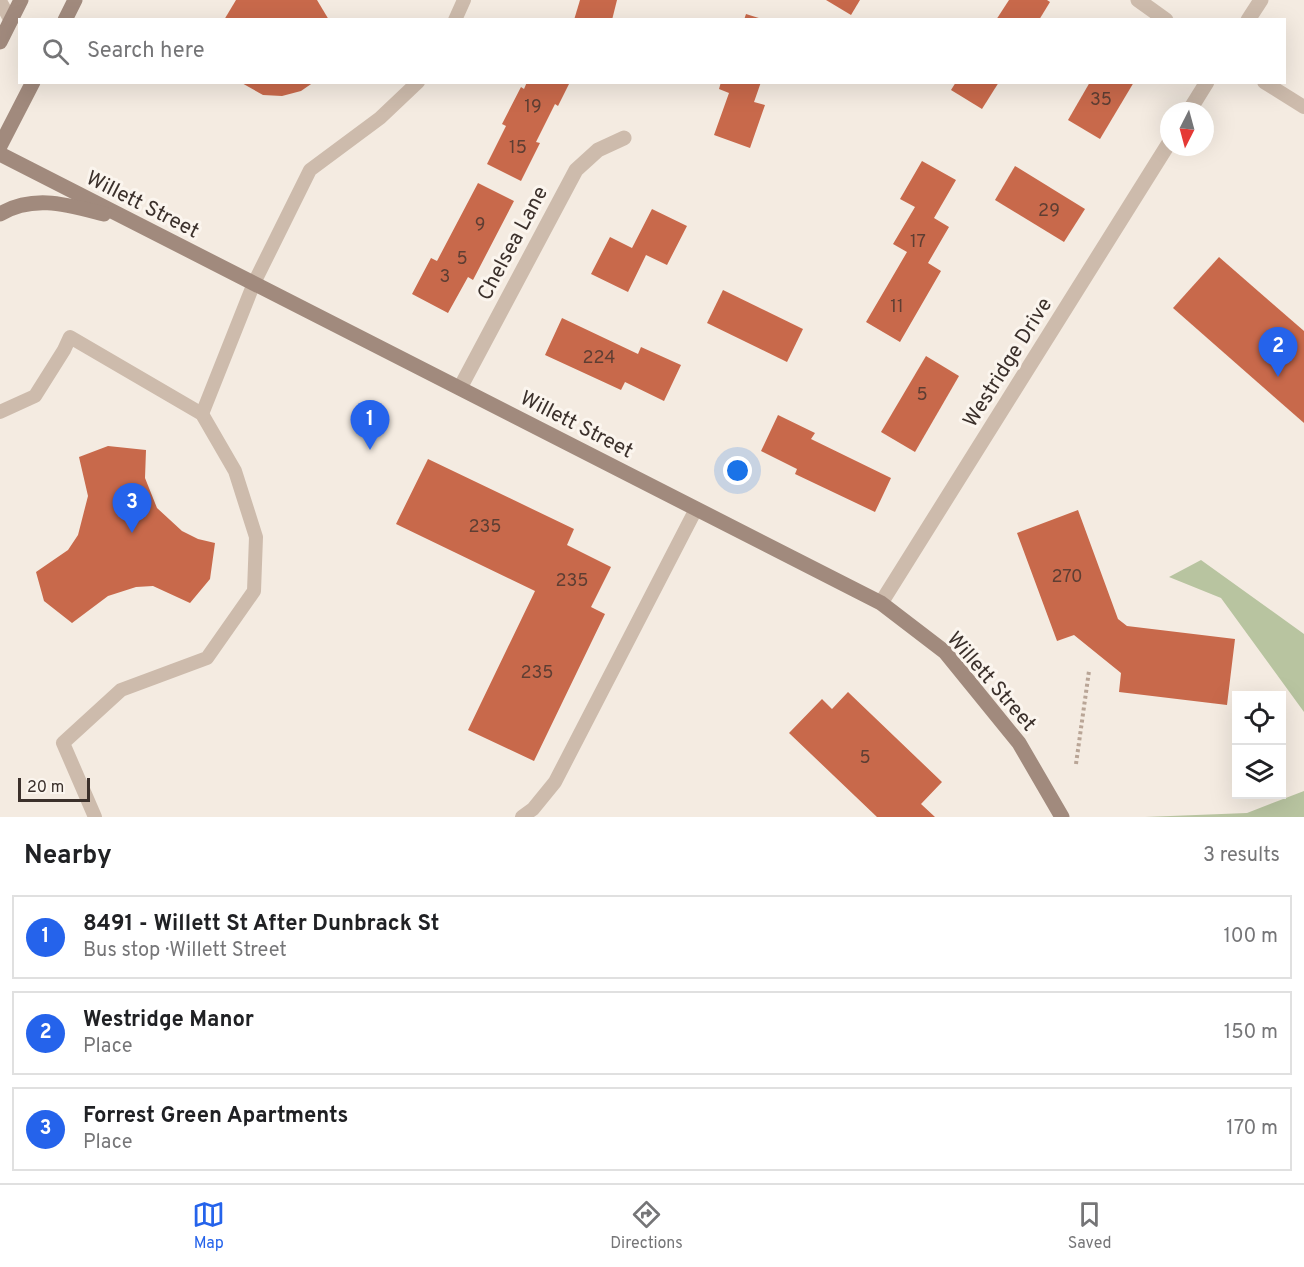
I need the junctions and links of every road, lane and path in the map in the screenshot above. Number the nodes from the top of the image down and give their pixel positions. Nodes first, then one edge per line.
1 (21, 0) edge
2 (75, 0) edge
3 (464, 0) edge
4 (1138, 0) edge
5 (1261, 0) edge
6 (0, 1) edge
7 (66, 18) edge
8 (456, 18) edge
9 (1163, 18) edge
10 (1249, 18) edge
11 (11, 21) junction
12 (0, 42) edge
13 (32, 84) edge
14 (416, 84) edge
15 (1206, 84) edge
16 (1267, 84) edge
17 (1195, 102) edge
18 (1304, 107) edge
19 (624, 138) dead end
20 (0, 146) edge
21 (0, 154) edge
22 (1161, 156) edge
23 (0, 214) edge
24 (133, 222) junction
25 (254, 283) junction
26 (460, 388) junction
27 (0, 412) edge
28 (202, 414) junction
29 (696, 509) junction
30 (881, 603) junction
31 (1089, 671) dead end
32 (1076, 764) dead end
33 (95, 817) edge
34 (522, 817) edge
35 (1062, 817) edge

1 - 11 street
2 - 7 street
3 - 8 lane
4 - 9 street
5 - 10 street
6 - 11 lane
11 - 12 street
13 - 20 street
14 - 25 lane
15 - 17 street
16 - 18 lane
19 - 26 street, Chelsea Lane
21 - 24 street, Willett Street
22 - 30 street, Westridge Drive
23 - 24 street
24 - 25 street, Willett Street
25 - 26 street, Willett Street
25 - 28 lane
26 - 29 street, Willett Street
27 - 28 lane
28 - 33 lane
29 - 30 street, Willett Street
29 - 34 lane
30 - 35 street, Willett Street
31 - 32 path

